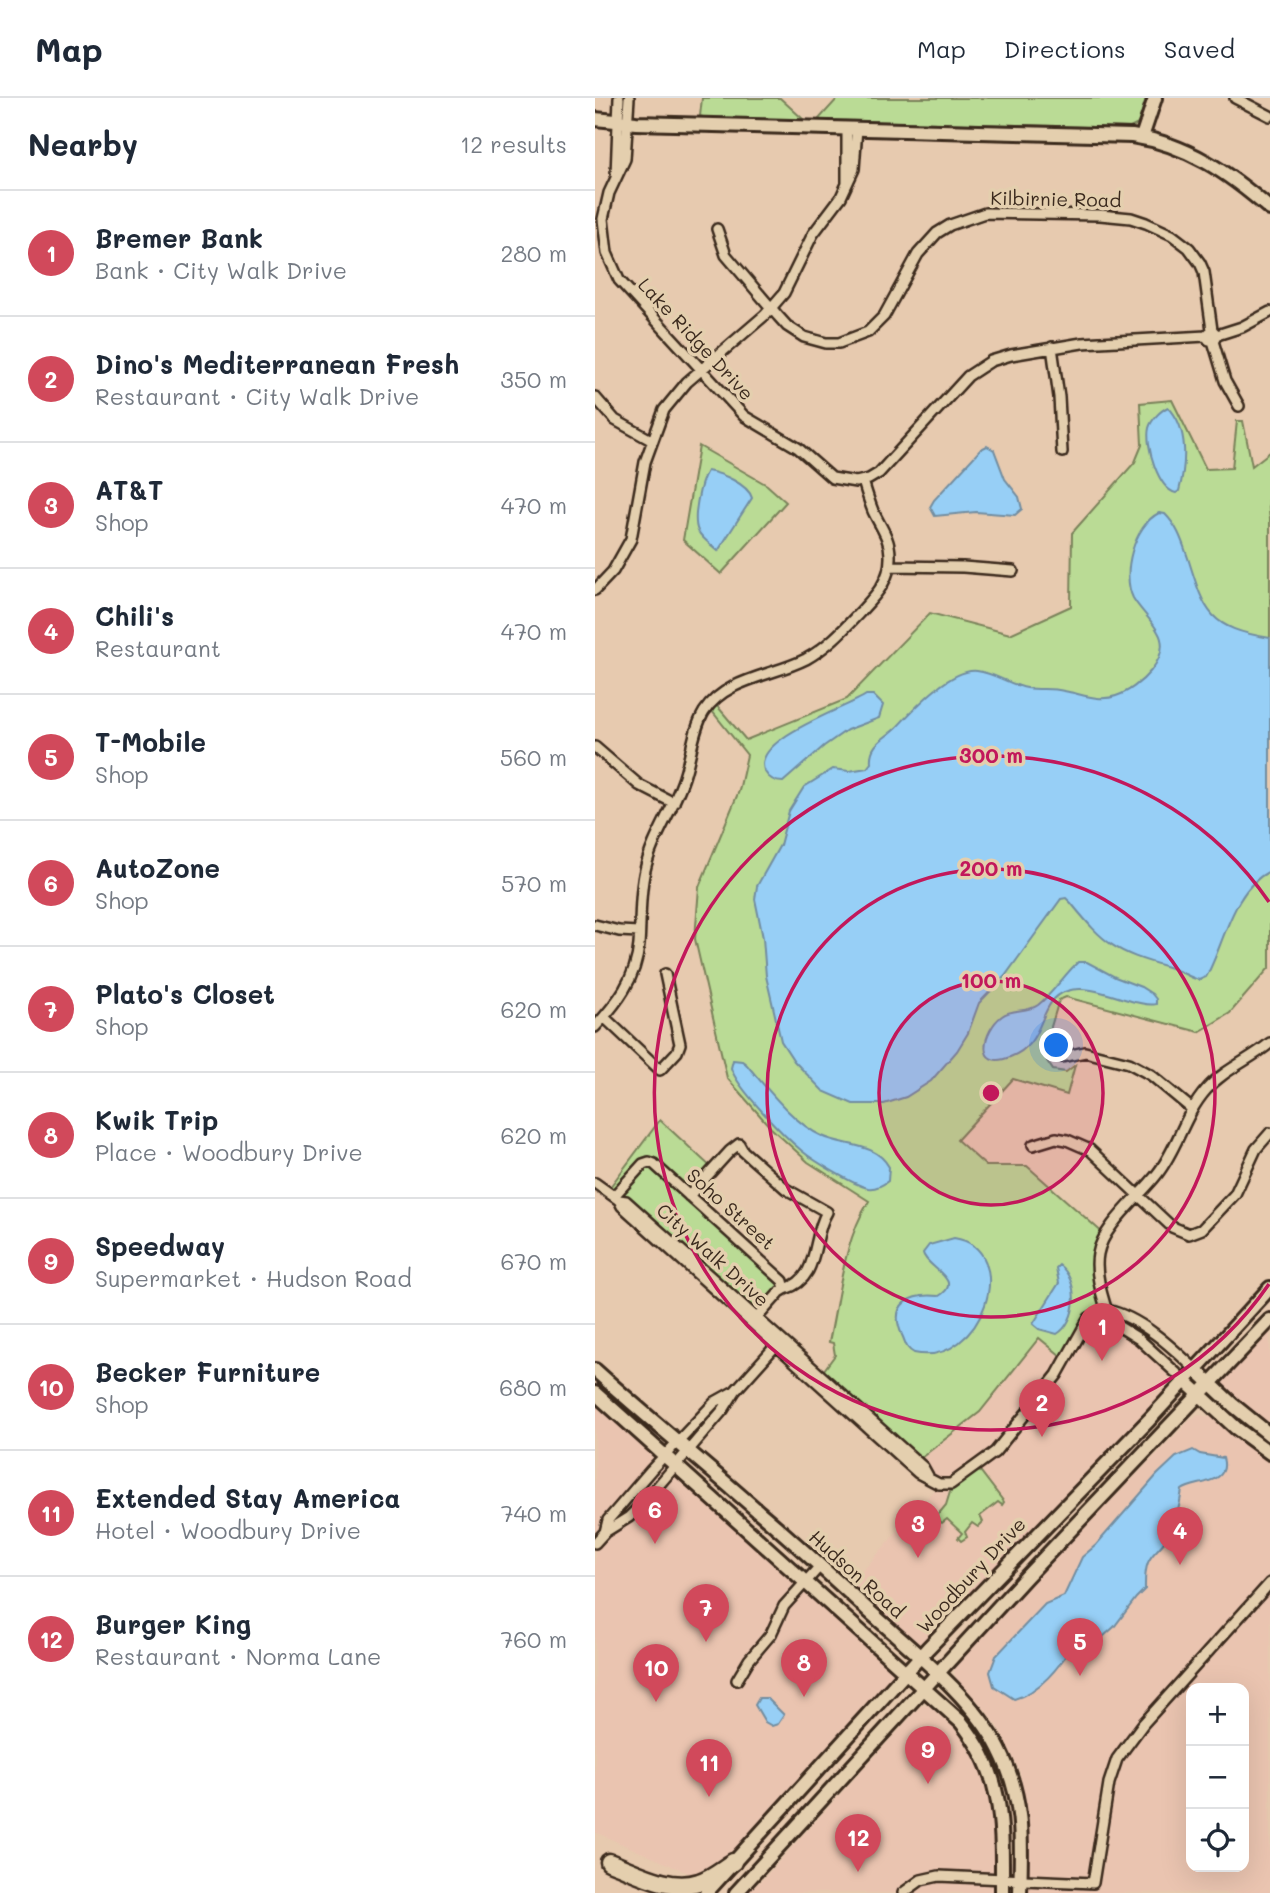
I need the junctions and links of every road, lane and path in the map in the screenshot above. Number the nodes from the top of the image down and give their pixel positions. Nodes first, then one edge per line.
1 (619, 98) edge
2 (629, 98) edge
3 (1154, 98) edge
4 (1235, 98) edge
5 (1270, 116) edge
6 (595, 119) edge
7 (623, 122) junction
8 (852, 128) junction
9 (1143, 137) junction
10 (1270, 209) edge
11 (717, 229) dead end
12 (600, 244) edge
13 (772, 309) junction
14 (1270, 312) edge
15 (1212, 335) junction
16 (1052, 348) junction
17 (701, 369) junction
18 (595, 397) edge
19 (1239, 405) dead end
20 (651, 440) junction
21 (1062, 452) dead end
22 (863, 481) junction
23 (890, 566) junction
24 (1013, 571) dead end
25 (595, 590) edge
26 (595, 747) edge
27 (674, 803) junction
28 (595, 926) edge
29 (639, 932) junction
30 (665, 974) dead end
31 (604, 1017) junction
32 (595, 1027) edge
33 (1270, 1043) edge
34 (1062, 1057) dead end
35 (1192, 1109) junction
36 (1270, 1133) edge
37 (1033, 1145) dead end
38 (595, 1183) edge
39 (689, 1196) junction
40 (1138, 1197) junction
41 (617, 1198) junction
42 (1270, 1288) edge
43 (785, 1289) junction
44 (1107, 1310) junction
45 (755, 1320) junction
46 (1110, 1321) junction
47 (1270, 1321) edge
48 (1083, 1330) junction
49 (779, 1342) junction
50 (595, 1370) edge
51 (1196, 1370) junction
52 (1185, 1381) junction
53 (1211, 1384) junction
54 (595, 1393) edge
55 (1200, 1396) junction
56 (1270, 1435) edge
57 (682, 1447) junction
58 (1270, 1452) edge
59 (665, 1456) junction
60 (676, 1466) junction
61 (605, 1532) junction
62 (595, 1543) edge
63 (820, 1566) junction
64 (806, 1582) junction
65 (1270, 1583) edge
66 (920, 1657) junction
67 (906, 1672) junction
68 (937, 1673) junction
69 (737, 1680) dead end
70 (923, 1687) junction
71 (602, 1859) edge
72 (733, 1862) junction
73 (1002, 1878) junction
74 (1020, 1879) junction
75 (675, 1893) edge
76 (706, 1893) edge
77 (736, 1893) edge
78 (903, 1893) edge
79 (1002, 1893) edge
80 (1020, 1893) edge

1 - 7 street, Lake Ridge Drive
2 - 7 street, Lake Ridge Drive
3 - 9 street
4 - 5 street
6 - 7 street
7 - 8 street
7 - 12 street, Lake Ridge Drive
8 - 9 street
8 - 13 street
9 - 10 street
11 - 13 street, Kilbirnie Road
12 - 17 street, Lake Ridge Drive
13 - 15 street, Kilbirnie Road
13 - 17 street
14 - 15 street
15 - 16 street
15 - 19 street, Kilbirnie Road
16 - 21 street
16 - 22 street
17 - 20 street
17 - 22 street, Lake Ridge Drive
18 - 20 street
20 - 25 street
22 - 23 street
23 - 24 street
23 - 27 street
26 - 27 street
27 - 29 street
28 - 29 street
29 - 31 street
30 - 31 street
31 - 32 street
33 - 35 street
34 - 35 street
35 - 40 street
36 - 40 street
37 - 40 street
38 - 41 street, City Walk Drive
39 - 41 street, Soho Street
39 - 43 street, Soho Street
39 - 43 street
40 - 44 street
41 - 45 street, City Walk Drive
42 - 51 street, Woodbury Drive
43 - 45 street
44 - 46 street
44 - 48 street, City Walk Drive
44 - 51 street
45 - 49 street, City Walk Drive
46 - 48 street
46 - 52 street
47 - 53 street
48 - 49 street, City Walk Drive
49 - 57 street
50 - 57 street, Hudson Road
51 - 52 street, Woodbury Drive
51 - 53 street
52 - 55 street
52 - 66 street, Woodbury Drive
53 - 55 street
53 - 56 street
54 - 59 street, Hudson Road
55 - 58 street
55 - 68 street
57 - 59 street
57 - 60 street
57 - 63 street, Hudson Road
59 - 60 street, Hudson Road
59 - 61 street
60 - 61 street
60 - 64 street, Hudson Road
61 - 62 street
63 - 64 street
63 - 66 street, Hudson Road
64 - 67 street, Hudson Road
64 - 69 street
65 - 74 street
66 - 67 street, Woodbury Drive
66 - 68 street, Hudson Road
67 - 70 street, Hudson Road
67 - 72 street, Woodbury Drive
68 - 70 street
68 - 74 street, Hudson Road
70 - 73 street, Hudson Road
70 - 77 street
71 - 72 highway
71 - 75 highway
72 - 76 street, Woodbury Drive
73 - 74 street
73 - 78 street
73 - 79 street, Hudson Road
74 - 80 street, Hudson Road

